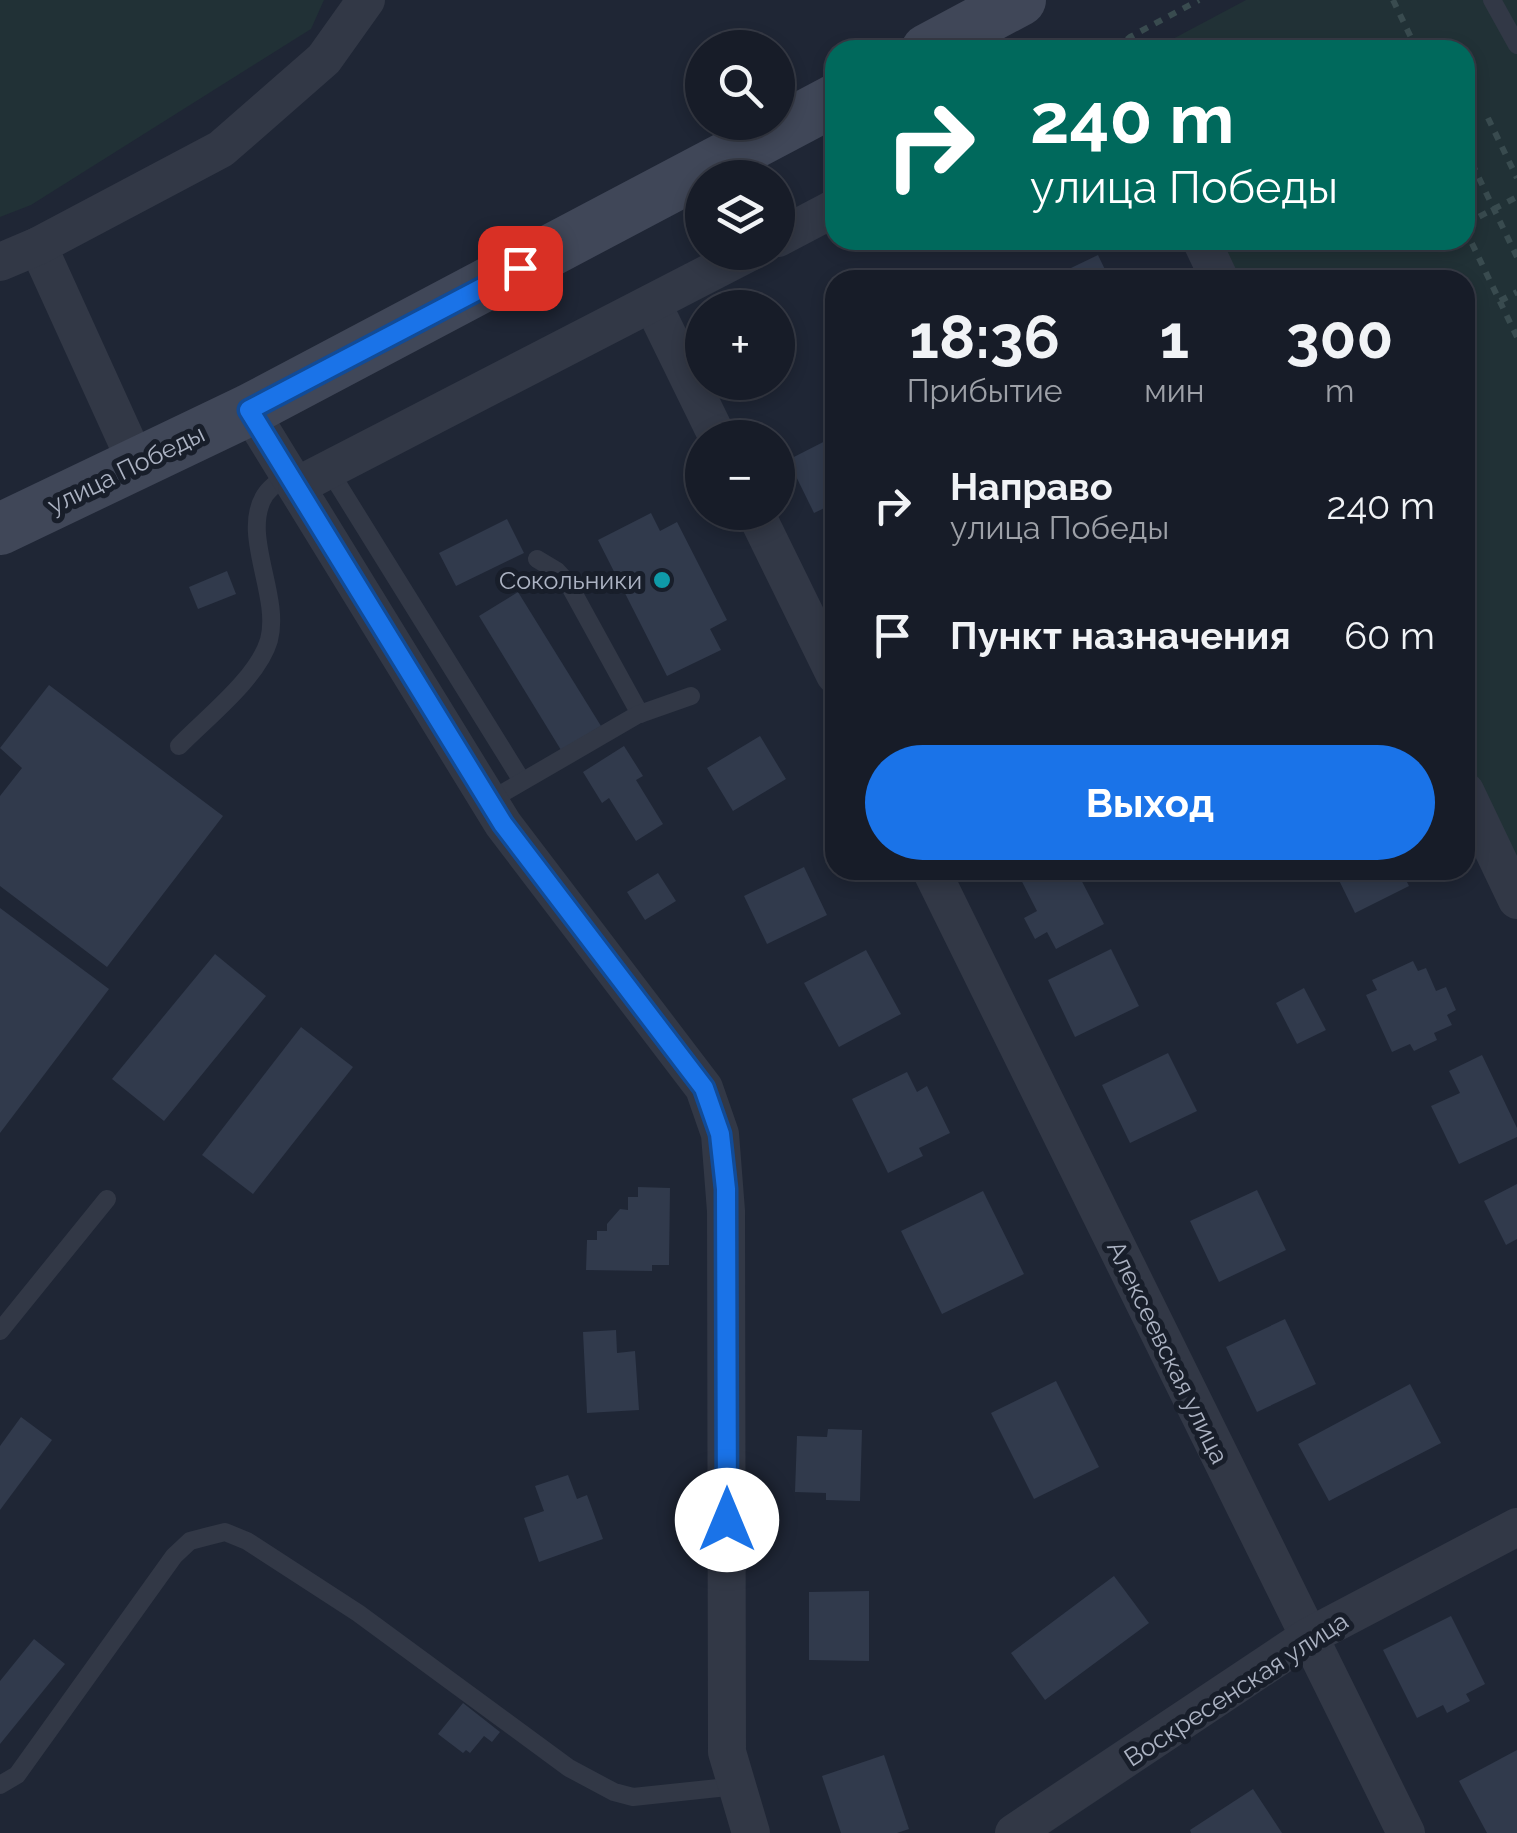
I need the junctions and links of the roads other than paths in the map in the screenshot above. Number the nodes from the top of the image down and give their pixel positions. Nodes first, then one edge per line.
1 (366, 0) edge
2 (1020, 0) edge
3 (1492, 0) edge
4 (946, 40) edge
5 (1517, 45) edge
6 (825, 107) edge
7 (744, 160) edge
8 (685, 197) edge
9 (825, 213) edge
10 (795, 229) edge
11 (38, 246) junction
12 (0, 262) edge
13 (712, 270) edge
14 (652, 303) junction
15 (249, 410) junction
16 (709, 420) edge
17 (137, 464) junction
18 (305, 477) junction
19 (0, 529) edge
20 (764, 530) edge
21 (537, 559) dead end
22 (825, 655) edge
23 (690, 696) dead end
24 (640, 714) junction
25 (179, 746) dead end
26 (522, 782) junction
27 (489, 800) junction
28 (1475, 812) edge
29 (936, 880) edge
30 (1517, 900) edge
31 (107, 1198) dead end
32 (0, 1330) edge
33 (1517, 1527) edge
34 (1308, 1637) junction
35 (0, 1785) edge
36 (737, 1786) junction
37 (751, 1833) edge
38 (1014, 1833) edge
39 (1406, 1833) edge

1 - 11 street
2 - 4 street
3 - 5 lane
6 - 7 street, улица Победы
8 - 15 street, улица Победы
9 - 10 street
11 - 12 street
11 - 17 street
13 - 14 street
14 - 16 street
14 - 18 street
15 - 17 street, улица Победы
15 - 18 street
17 - 19 street, улица Победы
18 - 25 lane
18 - 26 lane
18 - 27 street
20 - 22 street
21 - 24 lane
23 - 24 lane
24 - 26 lane
26 - 27 lane
27 - 36 street
28 - 30 street
29 - 34 street, Алексеевская улица
31 - 32 lane
33 - 34 street, Воскресенская улица
34 - 38 street, Воскресенская улица
34 - 39 street, Алексеевская улица
35 - 36 lane
36 - 37 street

